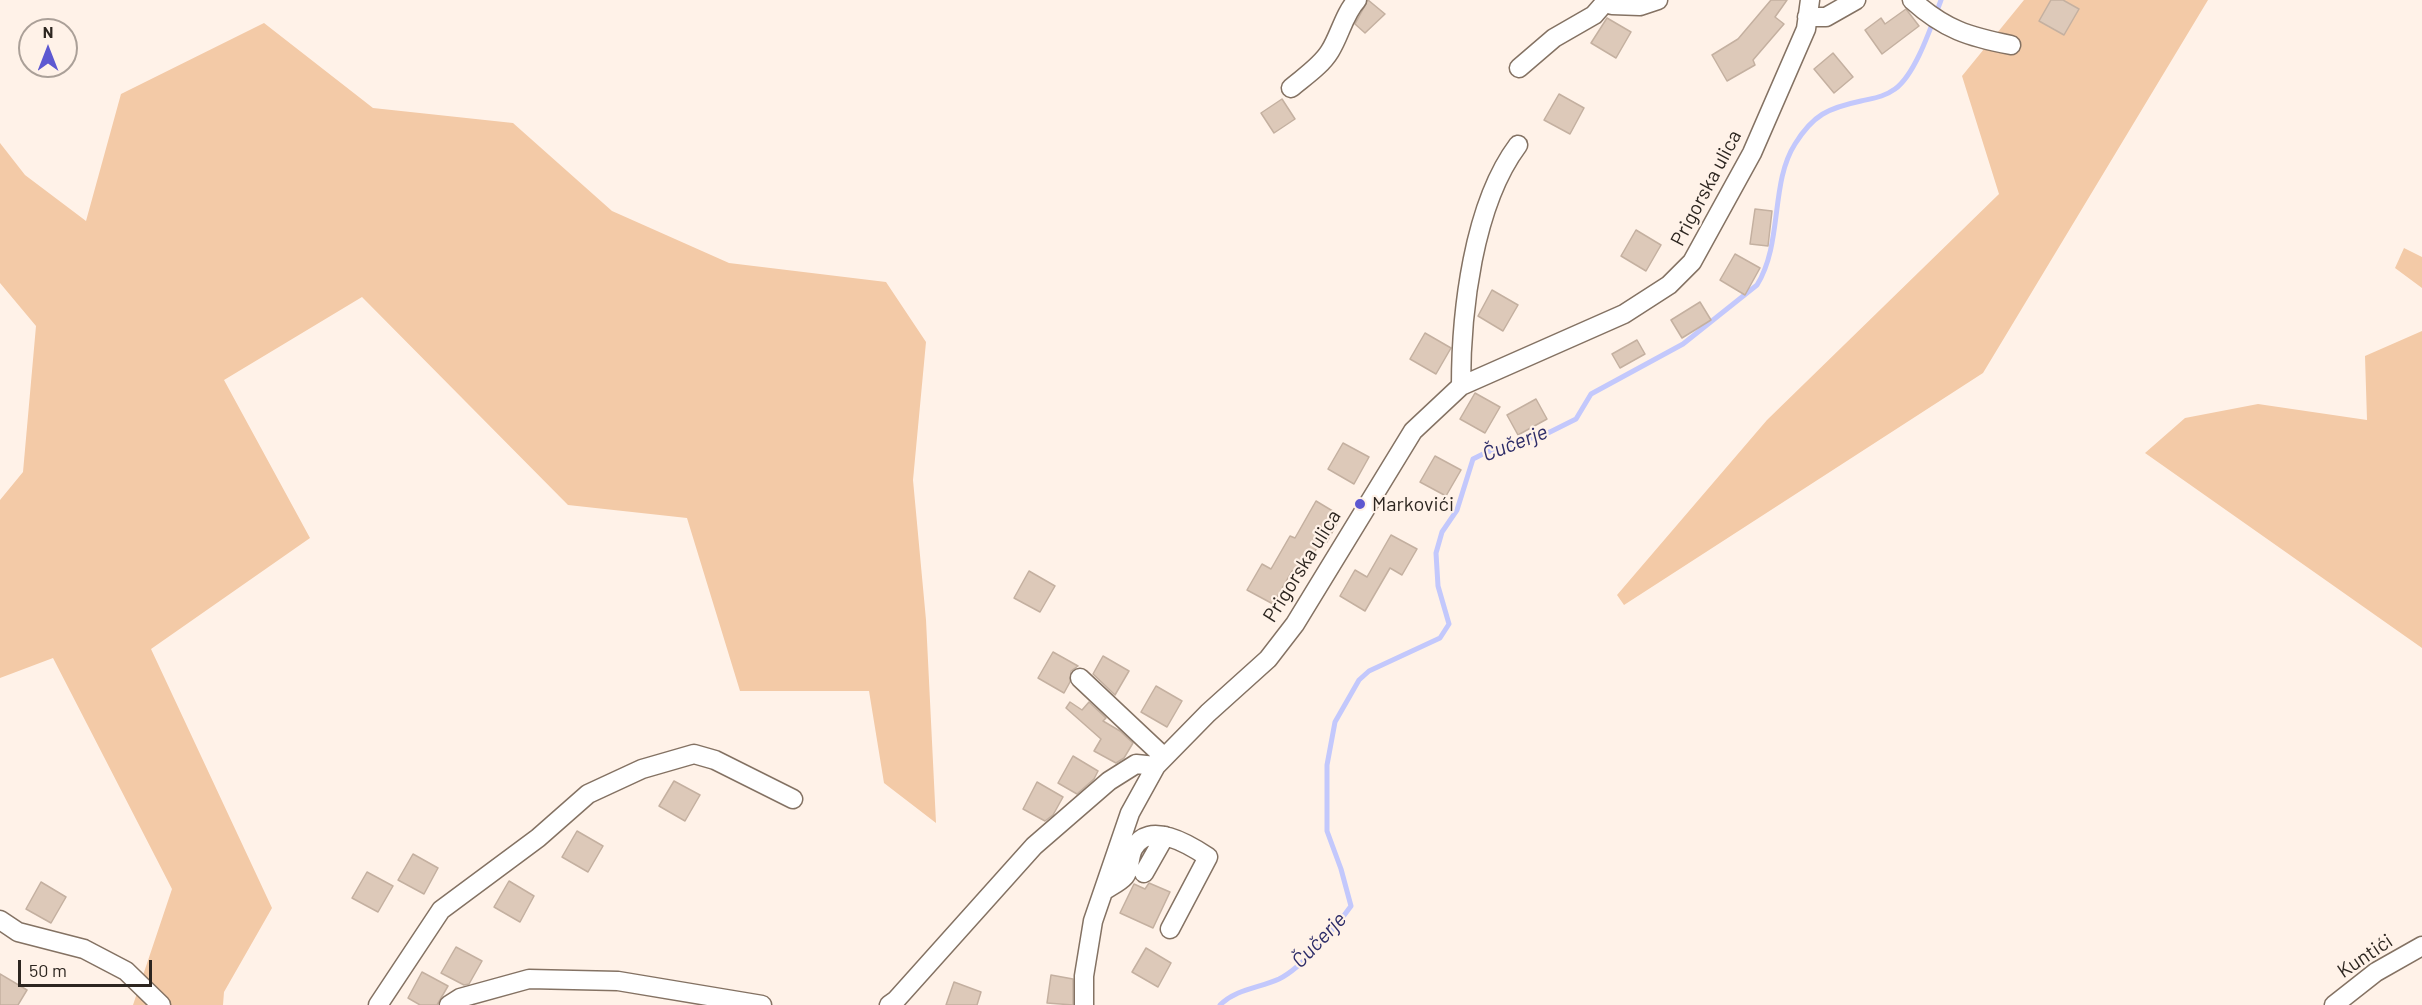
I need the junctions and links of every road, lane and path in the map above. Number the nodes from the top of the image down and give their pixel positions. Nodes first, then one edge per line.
1 (1357, 0) edge
2 (1607, 0) edge
3 (1658, 0) edge
4 (1856, 0) edge
5 (1912, 0) edge
6 (1809, 8) edge
7 (2011, 45) dead end
8 (1519, 68) dead end
9 (1291, 88) dead end
10 (1518, 145) dead end
11 (1461, 386) junction
12 (1080, 678) dead end
13 (1160, 761) junction
14 (793, 799) dead end
15 (1165, 836) junction
16 (1144, 873) dead end
17 (1105, 890) junction
18 (0, 920) edge
19 (1170, 928) dead end
20 (2422, 946) edge
21 (161, 1005) edge
22 (378, 1005) edge
23 (448, 1005) edge
24 (762, 1005) edge
25 (889, 1005) edge
26 (1084, 1005) edge
27 (2334, 1005) edge

1 - 9 street
2 - 3 street
2 - 8 street
4 - 6 street
5 - 7 street
6 - 11 street, Prigorska ulica
10 - 11 street
11 - 13 street, Prigorska ulica
12 - 13 street
13 - 17 street, Prigorska ulica
13 - 25 street
14 - 22 street
15 - 16 street
15 - 17 street
15 - 19 street
17 - 26 street, Prigorska ulica
18 - 21 street
20 - 27 street, Kuntići
23 - 24 street

